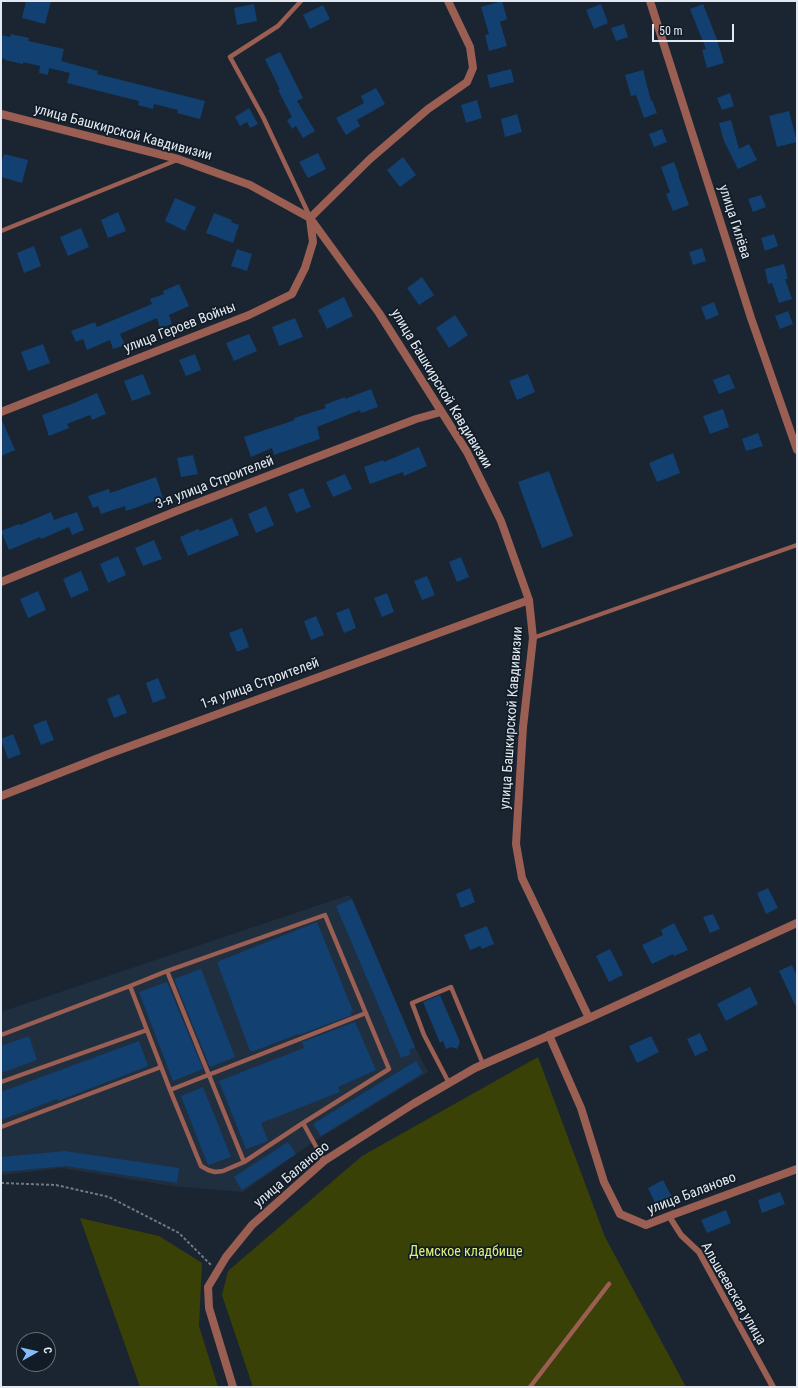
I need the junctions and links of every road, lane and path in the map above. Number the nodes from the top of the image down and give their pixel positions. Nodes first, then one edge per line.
1 (301, 1) edge
2 (448, 1) edge
3 (650, 1) edge
4 (1, 114) edge
5 (178, 159) junction
6 (310, 218) junction
7 (1, 231) edge
8 (1, 412) edge
9 (441, 412) junction
10 (797, 450) edge
11 (797, 545) edge
12 (1, 582) edge
13 (529, 600) junction
14 (532, 638) junction
15 (1, 796) edge
16 (797, 923) edge
17 (167, 972) junction
18 (130, 986) junction
19 (366, 1013) junction
20 (588, 1018) junction
21 (147, 1030) junction
22 (1, 1035) edge
23 (549, 1035) junction
24 (483, 1064) junction
25 (162, 1067) junction
26 (209, 1075) junction
27 (1, 1082) edge
28 (449, 1082) junction
29 (170, 1090) junction
30 (303, 1123) junction
31 (1, 1127) edge
32 (324, 1161) junction
33 (244, 1162) junction
34 (797, 1169) edge
35 (1, 1183) edge
36 (669, 1216) junction
37 (217, 1271) junction
38 (609, 1284) dead end
39 (233, 1387) edge
40 (530, 1387) edge
41 (773, 1387) edge

1 - 6 lane
2 - 6 street
3 - 10 street, улица Гилёва
4 - 5 street, улица Башкирской Кавдивизии
5 - 6 street, улица Башкирской Кавдивизии
5 - 7 lane
6 - 8 street, улица Героев Войны
6 - 9 street, улица Башкирской Кавдивизии
9 - 12 street, 3-я улица Строителей
9 - 13 street, улица Башкирской Кавдивизии
11 - 14 lane
13 - 14 street, улица Башкирской Кавдивизии
13 - 15 street, 1-я улица Строителей
14 - 20 street, улица Башкирской Кавдивизии
16 - 20 street, улица Баланово
17 - 18 lane
17 - 19 lane
17 - 26 lane
18 - 21 lane
18 - 22 lane
19 - 26 lane
19 - 30 lane
20 - 23 street, улица Баланово
21 - 25 lane
21 - 27 lane
23 - 24 street, улица Баланово
23 - 36 street, улица Баланово
24 - 28 street, улица Баланово
24 - 28 lane
25 - 29 lane
25 - 31 lane
26 - 29 lane
26 - 33 lane
28 - 32 street, улица Баланово
29 - 33 lane
30 - 32 lane
30 - 33 lane
32 - 37 street, улица Баланово
34 - 36 street, улица Баланово
35 - 37 path
36 - 41 street, Альшеевская улица
37 - 39 street, улица Баланово
38 - 40 lane

